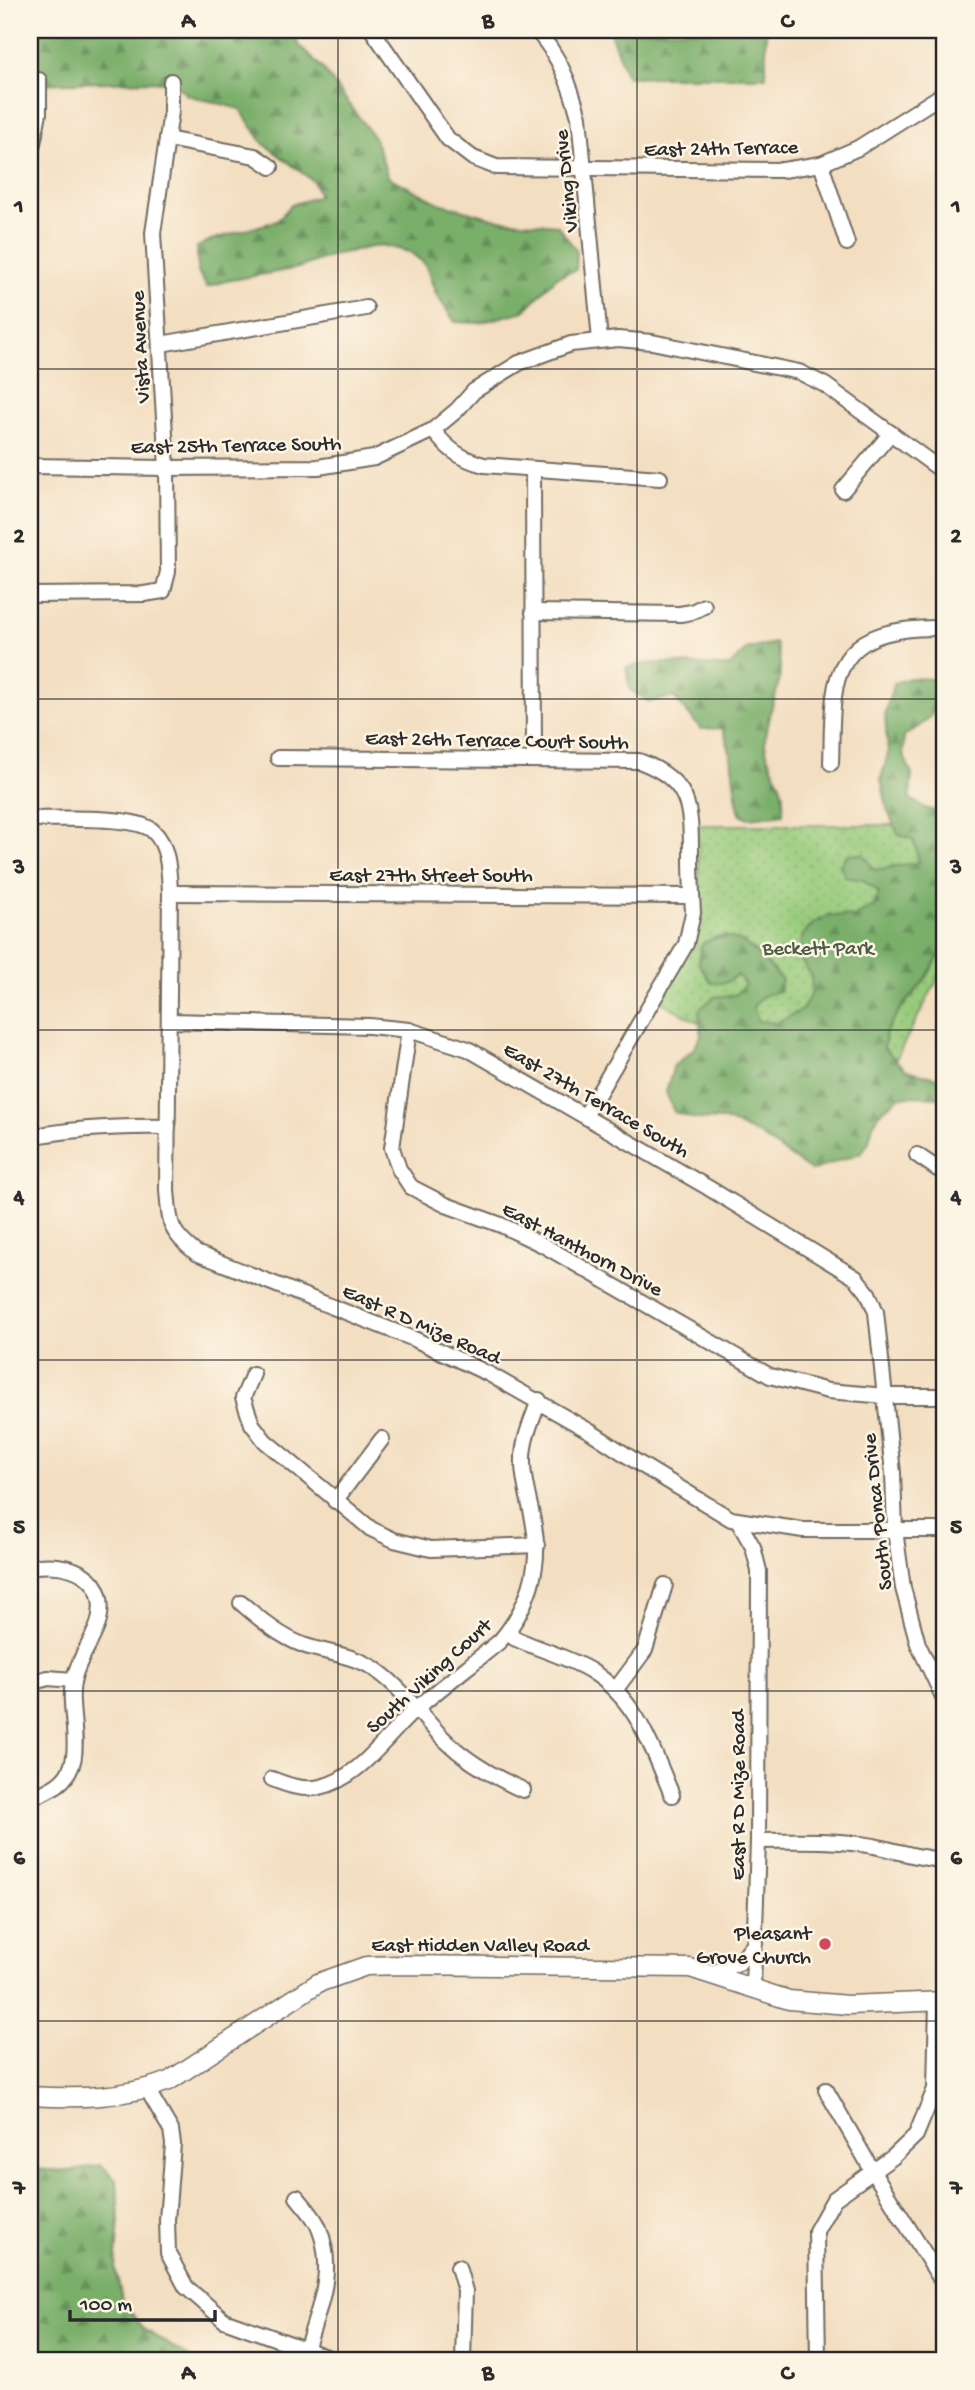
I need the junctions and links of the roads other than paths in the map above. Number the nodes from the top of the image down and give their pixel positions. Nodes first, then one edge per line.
1 (372, 30) edge
2 (536, 30) edge
3 (939, 30) edge
4 (945, 39) edge
5 (39, 80) dead end
6 (172, 81) dead end
7 (945, 93) edge
8 (167, 139) junction
9 (30, 153) edge
10 (30, 159) edge
11 (821, 164) junction
12 (271, 167) dead end
13 (585, 169) junction
14 (847, 243) dead end
15 (366, 308) dead end
16 (600, 340) junction
17 (161, 344) junction
18 (433, 430) junction
19 (891, 433) junction
20 (30, 466) edge
21 (167, 468) junction
22 (533, 470) junction
23 (945, 473) edge
24 (660, 478) dead end
25 (843, 489) dead end
26 (30, 595) edge
27 (704, 606) dead end
28 (533, 612) junction
29 (945, 628) edge
30 (278, 758) dead end
31 (534, 759) junction
32 (831, 763) dead end
33 (30, 819) edge
34 (170, 893) junction
35 (692, 896) junction
36 (170, 1021) junction
37 (409, 1030) junction
38 (585, 1116) junction
39 (167, 1127) junction
40 (30, 1137) edge
41 (917, 1154) dead end
42 (945, 1174) edge
43 (253, 1374) dead end
44 (886, 1396) junction
45 (945, 1396) edge
46 (539, 1401) junction
47 (382, 1439) dead end
48 (335, 1501) junction
49 (738, 1521) junction
50 (895, 1530) junction
51 (945, 1530) edge
52 (537, 1545) junction
53 (30, 1567) edge
54 (665, 1585) dead end
55 (241, 1603) dead end
56 (509, 1631) junction
57 (73, 1680) junction
58 (30, 1683) edge
59 (615, 1689) junction
60 (945, 1700) edge
61 (417, 1708) junction
62 (272, 1779) dead end
63 (523, 1790) dead end
64 (672, 1795) dead end
65 (30, 1796) edge
66 (758, 1841) junction
67 (945, 1860) edge
68 (756, 1941) junction
69 (712, 1973) junction
70 (752, 1987) junction
71 (941, 2001) edge
72 (147, 2089) junction
73 (940, 2089) edge
74 (826, 2090) dead end
75 (30, 2096) edge
76 (872, 2170) junction
77 (296, 2197) dead end
78 (458, 2267) dead end
79 (945, 2286) edge
80 (306, 2350) junction
81 (335, 2360) edge
82 (463, 2360) edge
83 (818, 2360) edge

1 - 13 street, East 24th Terrace
2 - 13 street, Viking Drive
3 - 4 street
5 - 9 street
6 - 8 street, Vista Avenue
7 - 11 street, East 24th Terrace
8 - 12 street
8 - 17 street, Vista Avenue
9 - 10 street
11 - 13 street, East 24th Terrace
11 - 14 street
13 - 16 street, Viking Drive
15 - 17 street
16 - 18 street, East 25th Terrace South
16 - 19 street, East 25th Terrace South
17 - 21 street, Vista Avenue
18 - 21 street, East 25th Terrace South
18 - 22 street
19 - 23 street, East 25th Terrace South
19 - 25 street
20 - 21 street, East 25th Terrace South
21 - 26 street, Vista Avenue
22 - 24 street
22 - 28 street
27 - 28 street
28 - 31 street
29 - 32 street
30 - 31 street, East 26th Terrace Court South
31 - 35 street, East 26th Terrace Court South
33 - 34 street, East R D Mize Road
34 - 35 street, East 27th Street South
34 - 36 street, East R D Mize Road
35 - 38 street, East 26th Terrace Court South
36 - 37 street, East 27th Terrace South
36 - 39 street, East R D Mize Road
37 - 38 street, East 27th Terrace South
37 - 44 street, East Hanthorn Drive
38 - 44 street, East 27th Terrace South
39 - 40 street
39 - 46 street, East R D Mize Road
41 - 42 street
43 - 48 street
44 - 45 street, East Hanthorn Drive
44 - 50 street, South Ponca Drive
46 - 49 street, East R D Mize Road
46 - 52 street, South Viking Court
47 - 48 street
48 - 52 street
49 - 50 street
49 - 66 street, East R D Mize Road
50 - 51 street
50 - 60 street, South Ponca Drive
52 - 56 street, South Viking Court
53 - 57 street
54 - 59 street
55 - 61 street
56 - 59 street
56 - 61 street, South Viking Court
57 - 58 street
57 - 65 street
59 - 64 street
61 - 62 street, South Viking Court
61 - 63 street
66 - 67 street
66 - 68 street, East R D Mize Road
68 - 69 street
68 - 70 street, East R D Mize Road
69 - 70 main road, East Hidden Valley Road
69 - 72 main road, East Hidden Valley Road
70 - 71 main road, East Hidden Valley Road
71 - 73 street
72 - 75 main road, East Hidden Valley Road
72 - 80 street
73 - 76 street
74 - 76 street
76 - 79 street
76 - 83 street
77 - 80 street
78 - 82 street
80 - 81 street

